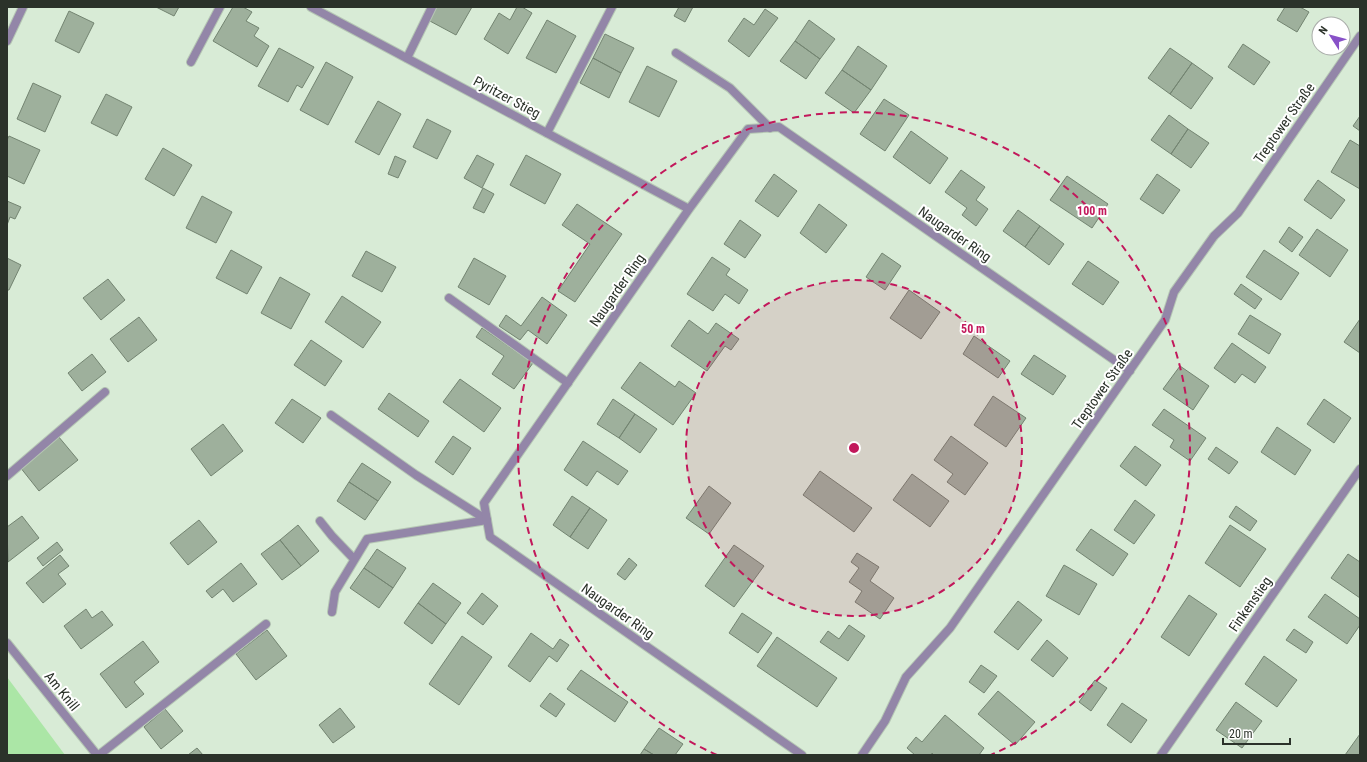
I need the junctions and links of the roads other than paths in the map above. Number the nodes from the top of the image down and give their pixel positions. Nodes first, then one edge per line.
1 (23, 7) edge
2 (220, 7) edge
3 (311, 7) edge
4 (432, 7) edge
5 (612, 7) edge
6 (1360, 36) edge
7 (7, 41) edge
8 (676, 54) dead end
9 (407, 58) junction
10 (190, 62) dead end
11 (770, 128) junction
12 (547, 133) junction
13 (689, 209) junction
14 (450, 298) dead end
15 (1130, 372) junction
16 (568, 382) junction
17 (105, 392) dead end
18 (331, 415) dead end
19 (1360, 469) edge
20 (7, 476) edge
21 (487, 520) junction
22 (320, 521) dead end
23 (354, 559) junction
24 (332, 612) dead end
25 (266, 624) dead end
26 (7, 643) edge
27 (98, 755) edge
28 (802, 755) edge
29 (862, 755) edge
30 (1161, 755) edge

1 - 7 street
2 - 10 street
3 - 9 street, Pyritzer Stieg
4 - 9 street
5 - 12 street
6 - 15 street, Treptower Straße
8 - 11 street
9 - 12 street, Pyritzer Stieg
11 - 13 street, Naugarder Ring
11 - 15 street, Naugarder Ring
12 - 13 street, Pyritzer Stieg
13 - 16 street, Naugarder Ring
14 - 16 street
15 - 29 street, Treptower Straße
16 - 21 street, Naugarder Ring
17 - 20 street
18 - 21 street
19 - 30 street, Finkenstieg
21 - 23 street
21 - 28 street, Naugarder Ring
22 - 23 street
23 - 24 street
25 - 27 street
26 - 27 street, Am Knill

